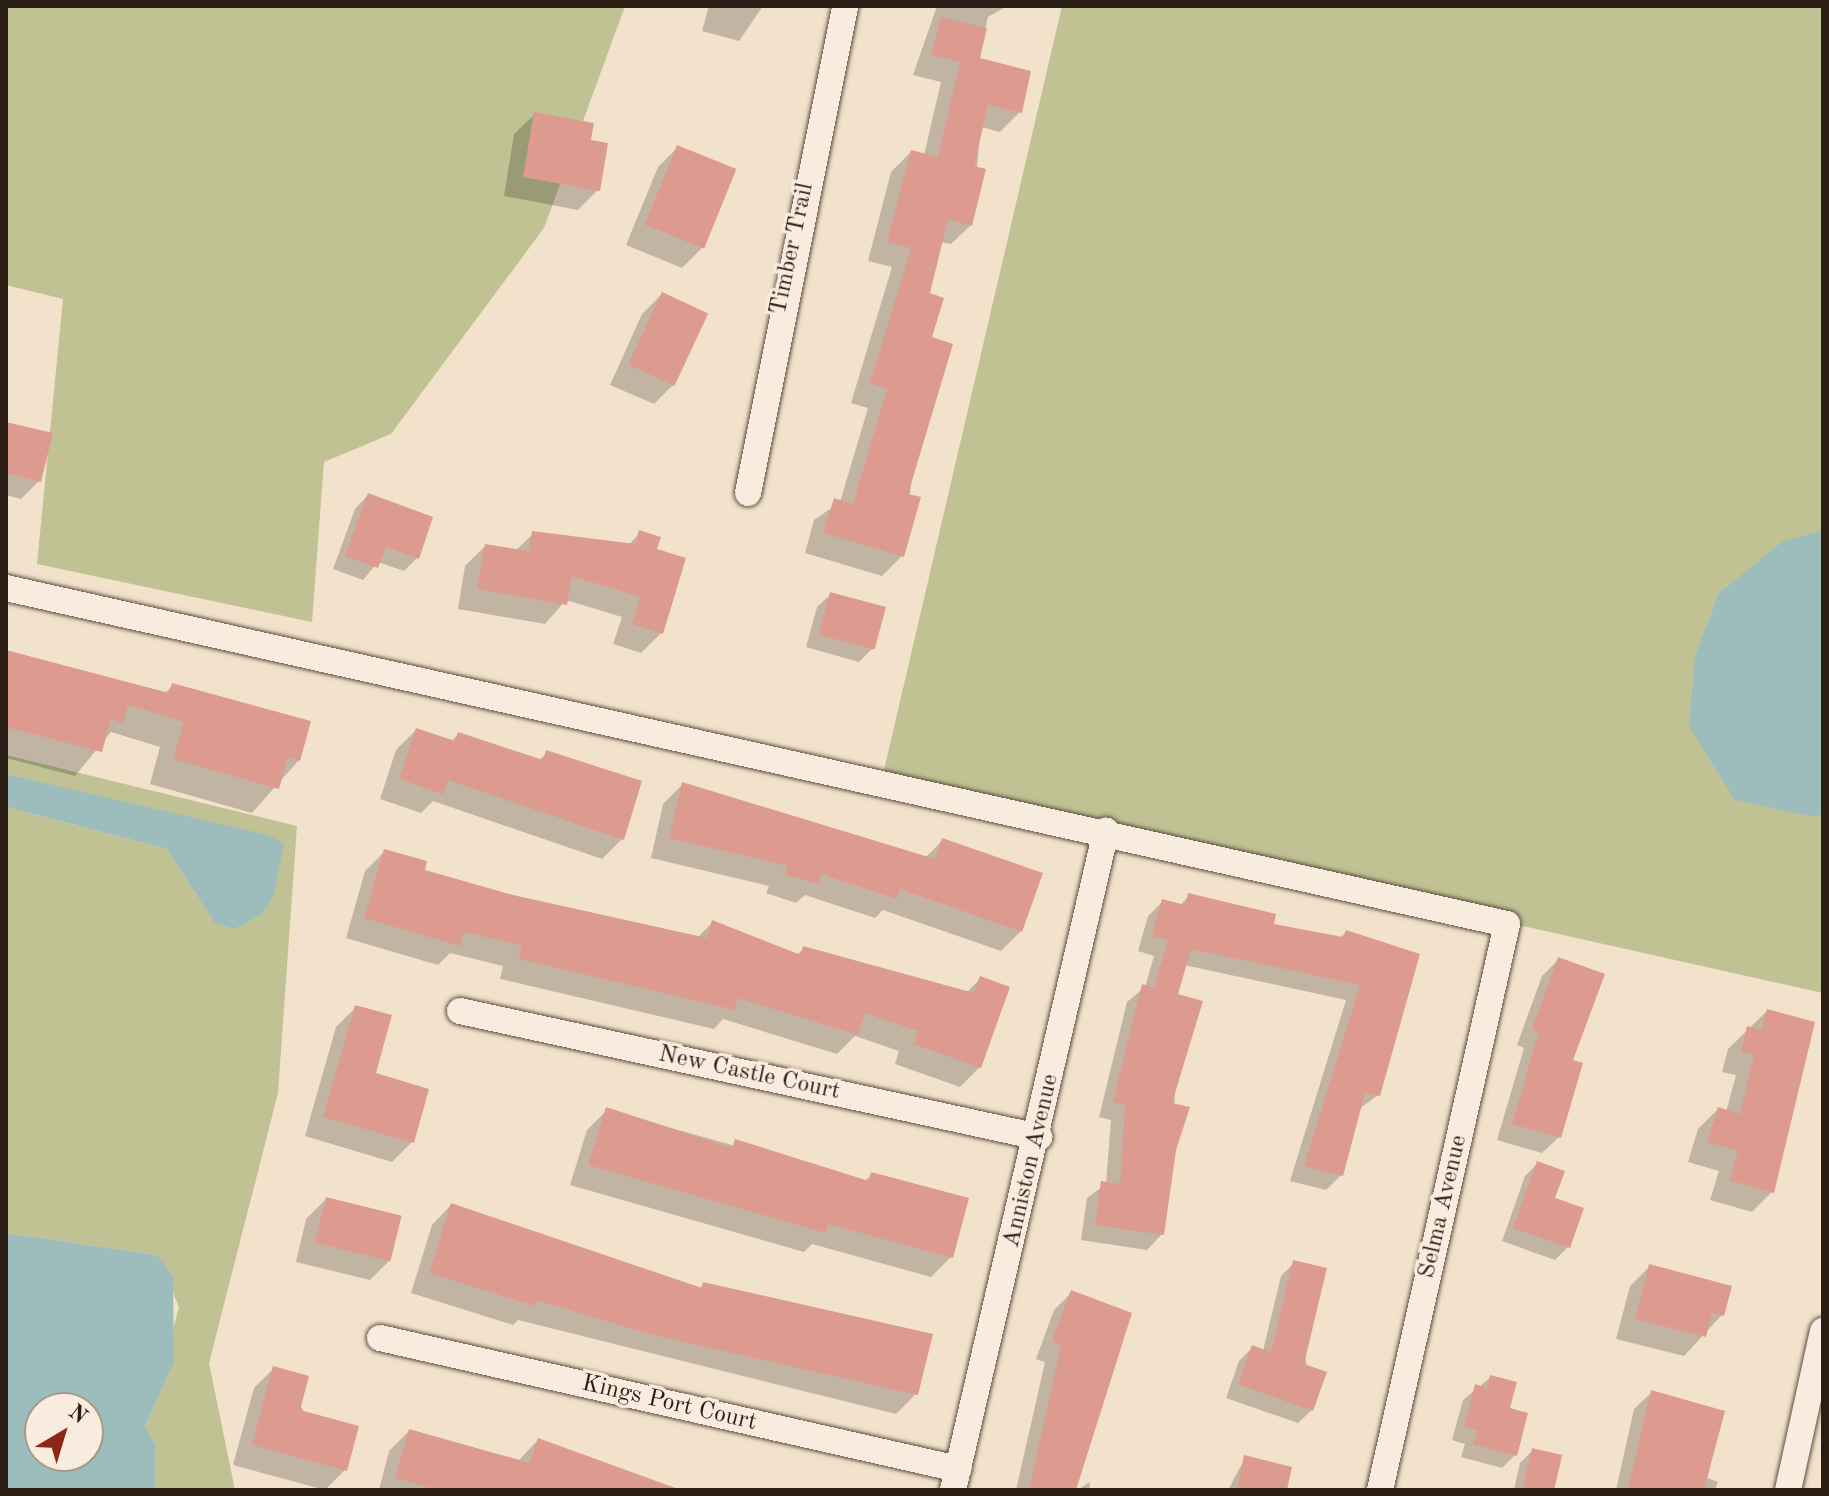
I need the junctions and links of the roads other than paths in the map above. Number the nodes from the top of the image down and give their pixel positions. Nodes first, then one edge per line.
1 (845, 6) edge
2 (748, 493) dead end
3 (6, 588) edge
4 (1106, 831) junction
5 (460, 1011) dead end
6 (1039, 1137) junction
7 (1823, 1331) edge
8 (380, 1338) dead end
9 (955, 1480) edge
10 (1380, 1490) edge
11 (1788, 1490) edge

1 - 2 street, Timber Trail
3 - 4 street
4 - 6 street, Anniston Avenue
4 - 10 street, Selma Avenue
5 - 6 street, New Castle Court
6 - 9 street, Anniston Avenue
7 - 11 street
8 - 9 street, Kings Port Court

